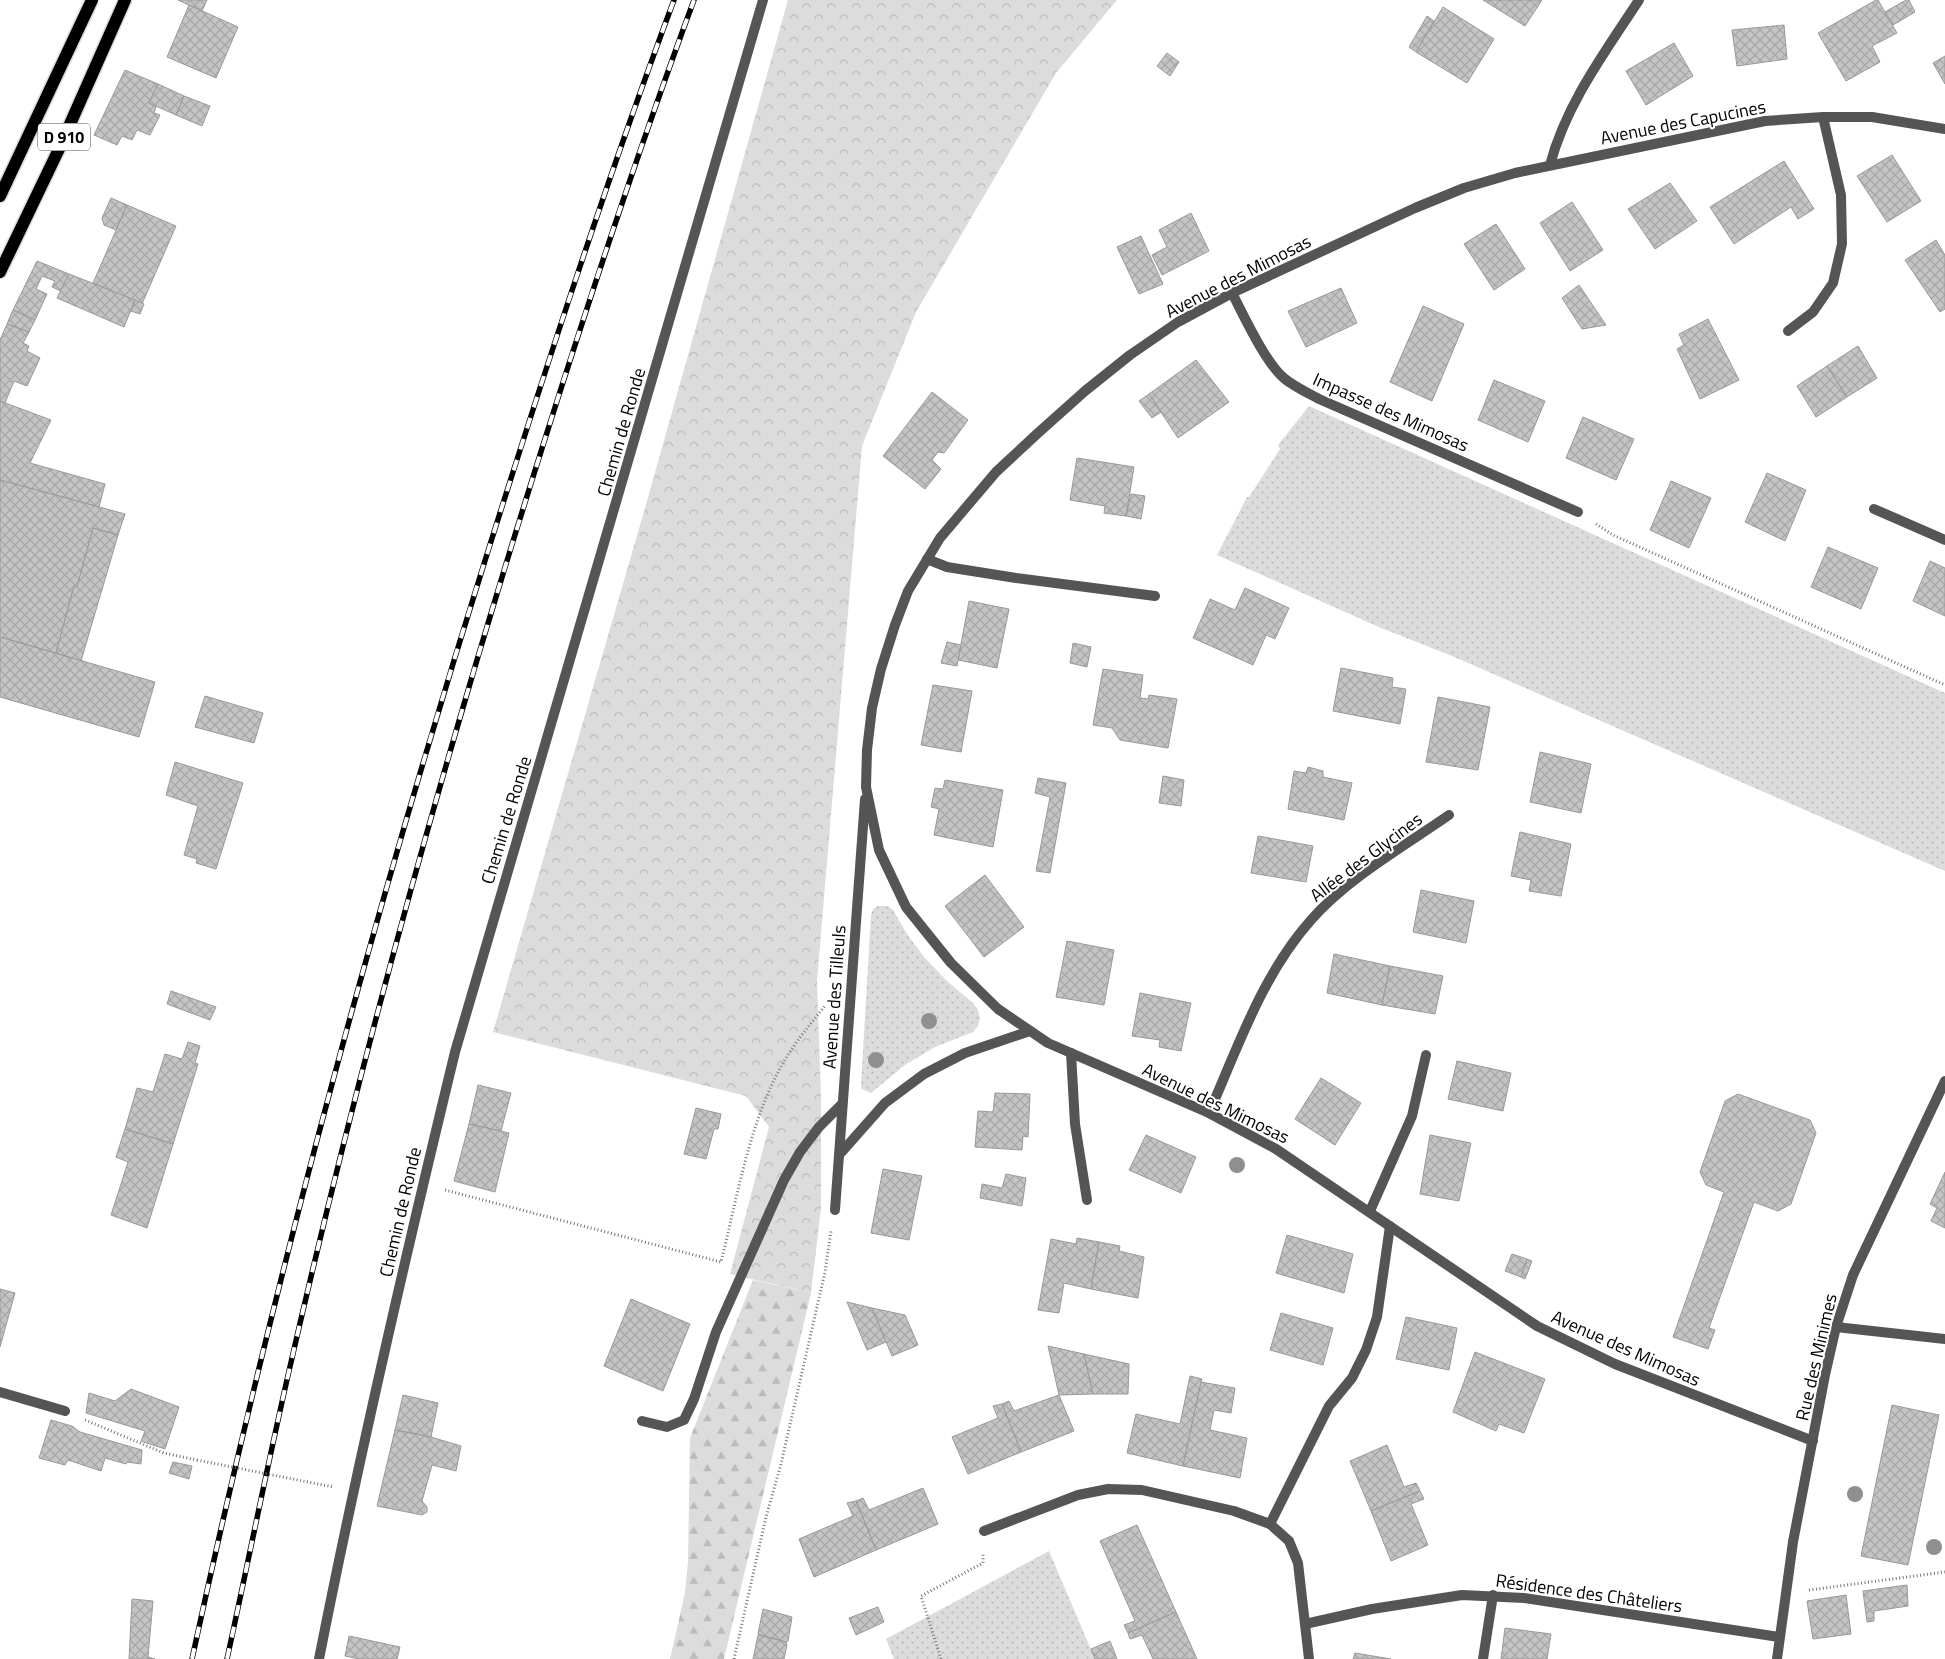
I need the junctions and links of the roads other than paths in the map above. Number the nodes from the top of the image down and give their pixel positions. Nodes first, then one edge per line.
1 (92, 0) edge
2 (125, 0) edge
3 (763, 0) edge
4 (1639, 0) edge
5 (1823, 117) junction
6 (1945, 129) edge
7 (1550, 165) junction
8 (0, 196) edge
9 (0, 272) edge
10 (1232, 293) junction
11 (1788, 331) dead end
12 (1874, 509) dead end
13 (1578, 512) road end
14 (1945, 540) edge
15 (927, 559) junction
16 (1155, 596) dead end
17 (866, 787) junction
18 (1449, 815) dead end
19 (1030, 1031) junction
20 (1071, 1053) junction
21 (1426, 1055) dead end
22 (1945, 1081) edge
23 (842, 1104) junction
24 (1209, 1113) junction
25 (839, 1156) junction
26 (1087, 1200) dead end
27 (835, 1210) road end
28 (1370, 1212) junction
29 (1390, 1226) junction
30 (1836, 1327) junction
31 (1945, 1338) edge
32 (0, 1392) edge
33 (65, 1411) road end
34 (642, 1421) dead end
35 (1813, 1441) junction
36 (1270, 1524) junction
37 (984, 1531) road end
38 (1492, 1595) junction
39 (1305, 1624) junction
40 (1779, 1637) junction
41 (319, 1659) edge
42 (1309, 1659) edge
43 (1483, 1659) edge
44 (1777, 1659) edge

1 - 8 main road, D 910
2 - 9 main road, D 910
3 - 41 street, Chemin de Ronde
4 - 7 street
5 - 6 street, Avenue des Capucines
5 - 7 street, Avenue des Capucines
5 - 11 street
7 - 10 street, Avenue des Mimosas
10 - 13 street, Impasse des Mimosas
10 - 15 street, Avenue des Mimosas
12 - 14 street
15 - 16 street
15 - 17 street, Avenue des Mimosas
17 - 19 street, Avenue des Mimosas
17 - 23 street, Avenue des Tilleuls
18 - 24 street, Allée des Glycines
19 - 20 street, Avenue des Mimosas
19 - 25 street
20 - 24 street, Avenue des Mimosas
20 - 26 street
21 - 28 street
22 - 30 street, Rue des Minimes
23 - 25 street, Avenue des Tilleuls
23 - 34 street
24 - 28 street, Avenue des Mimosas
25 - 27 street, Avenue des Tilleuls
28 - 29 street, Avenue des Mimosas
29 - 35 street, Avenue des Mimosas
29 - 36 street
30 - 31 street
30 - 35 street, Rue des Minimes
32 - 33 street
35 - 40 street, Rue des Minimes
36 - 37 street
36 - 39 street
38 - 39 street, Résidence des Châteliers
38 - 40 street, Résidence des Châteliers
38 - 43 street
39 - 42 street
40 - 44 street, Rue des Minimes

